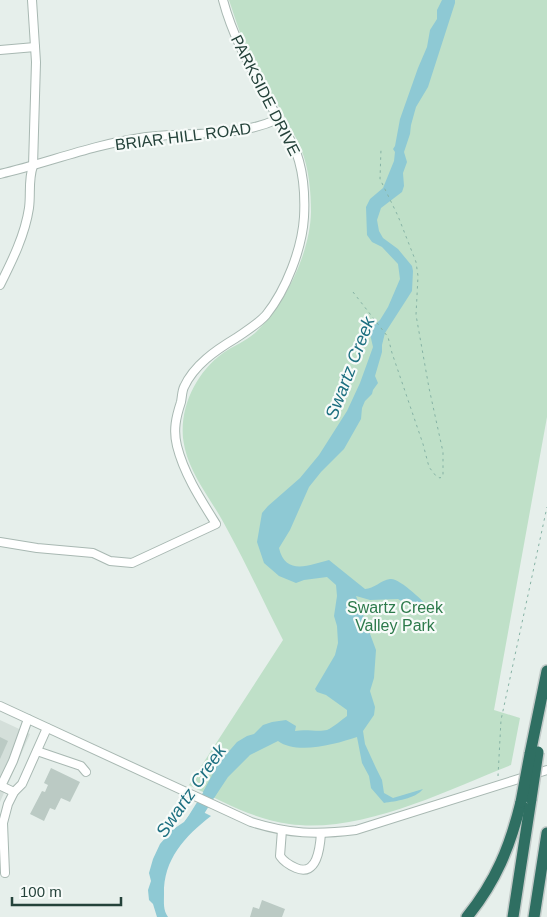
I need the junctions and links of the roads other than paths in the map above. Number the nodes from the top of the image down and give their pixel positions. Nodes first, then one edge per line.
1 (32, 0) edge
2 (223, 0) edge
3 (35, 47) junction
4 (0, 50) edge
5 (278, 119) junction
6 (33, 166) junction
7 (0, 174) edge
8 (0, 285) edge
9 (0, 542) edge
10 (547, 671) edge
11 (547, 701) edge
12 (0, 706) edge
13 (28, 719) junction
14 (46, 728) junction
15 (37, 750) junction
16 (534, 753) junction
17 (547, 770) edge
18 (86, 772) dead end
19 (0, 786) edge
20 (14, 792) junction
21 (526, 800) junction
22 (282, 830) junction
23 (321, 833) junction
24 (547, 833) edge
25 (5, 873) dead end
26 (467, 917) edge
27 (513, 917) edge
28 (534, 917) edge

1 - 3 street
2 - 5 street, PARKSIDE DRIVE
3 - 4 street
3 - 6 street
5 - 6 street, BRIAR HILL ROAD
5 - 9 street, PARKSIDE DRIVE
6 - 7 street, BRIAR HILL ROAD
6 - 8 street
10 - 16 highway
11 - 16 highway
12 - 13 street
13 - 14 street
13 - 19 street
14 - 15 street
14 - 22 street
15 - 18 street
15 - 20 street
16 - 21 highway, bridge
17 - 23 street
19 - 20 street
20 - 25 street
21 - 26 highway
21 - 27 highway
22 - 23 street
22 - 23 street
24 - 28 highway

